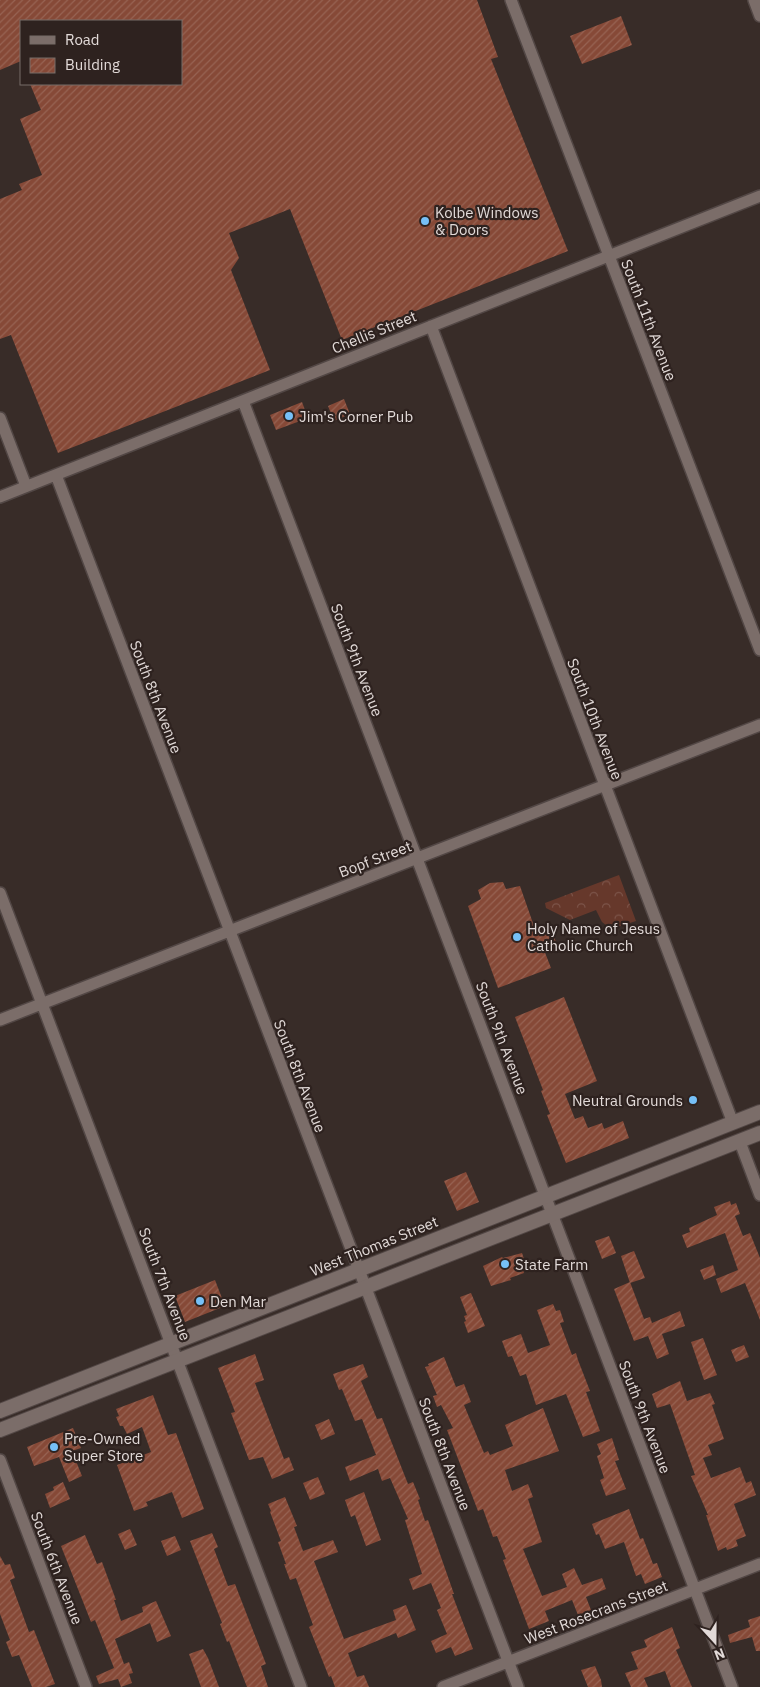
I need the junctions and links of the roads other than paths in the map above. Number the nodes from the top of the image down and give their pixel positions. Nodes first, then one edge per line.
1 (511, 0) edge
2 (754, 0) edge
3 (760, 16) edge
4 (760, 196) edge
5 (609, 256) junction
6 (431, 326) junction
7 (243, 401) junction
8 (0, 418) edge
9 (56, 475) junction
10 (26, 486) junction
11 (0, 497) edge
12 (760, 650) edge
13 (760, 725) edge
14 (604, 785) junction
15 (417, 858) junction
16 (0, 893) edge
17 (229, 931) junction
18 (42, 1003) junction
19 (0, 1020) edge
20 (760, 1112) edge
21 (733, 1123) junction
22 (760, 1133) edge
23 (740, 1142) junction
24 (760, 1195) edge
25 (545, 1197) junction
26 (552, 1215) junction
27 (358, 1270) junction
28 (365, 1288) junction
29 (171, 1343) junction
30 (178, 1361) junction
31 (0, 1411) edge
32 (0, 1430) edge
33 (0, 1460) edge
34 (760, 1564) edge
35 (696, 1590) junction
36 (508, 1662) junction
37 (86, 1687) edge
38 (301, 1687) edge
39 (443, 1687) edge
40 (518, 1687) edge
41 (732, 1687) edge

1 - 5 street, South 11th Avenue
2 - 3 street
4 - 5 street, Chellis Street
5 - 6 street, Chellis Street
5 - 12 street, South 11th Avenue
6 - 7 street, Chellis Street
6 - 14 street, South 10th Avenue
7 - 9 street, Chellis Street
7 - 15 street, South 9th Avenue
8 - 10 street
9 - 10 street, Chellis Street
9 - 17 street, South 8th Avenue
10 - 11 street, Chellis Street
13 - 14 street, Bopf Street
14 - 15 street, Bopf Street
14 - 21 street, South 10th Avenue
15 - 17 street, Bopf Street
15 - 25 street, South 9th Avenue
16 - 18 street, South 7th Avenue
17 - 18 street, Bopf Street
17 - 27 street, South 8th Avenue
18 - 19 street, Bopf Street
18 - 29 street, South 7th Avenue
20 - 21 main road, West Thomas Street
21 - 25 main road, West Thomas Street
22 - 23 main road
23 - 24 street
23 - 26 main road
25 - 26 street, South 9th Avenue
25 - 27 main road, West Thomas Street
26 - 28 main road
26 - 35 street, South 9th Avenue
27 - 28 street, South 8th Avenue
27 - 29 main road, West Thomas Street
28 - 30 main road
28 - 36 street, South 8th Avenue
29 - 30 street, South 7th Avenue
29 - 31 main road, West Thomas Street
30 - 32 main road
30 - 38 street, South 7th Avenue
33 - 37 street, South 6th Avenue
34 - 35 street, West Rosecrans Street
35 - 36 street, West Rosecrans Street
35 - 41 street, South 9th Avenue
36 - 39 street, West Rosecrans Street
36 - 40 street, South 8th Avenue

